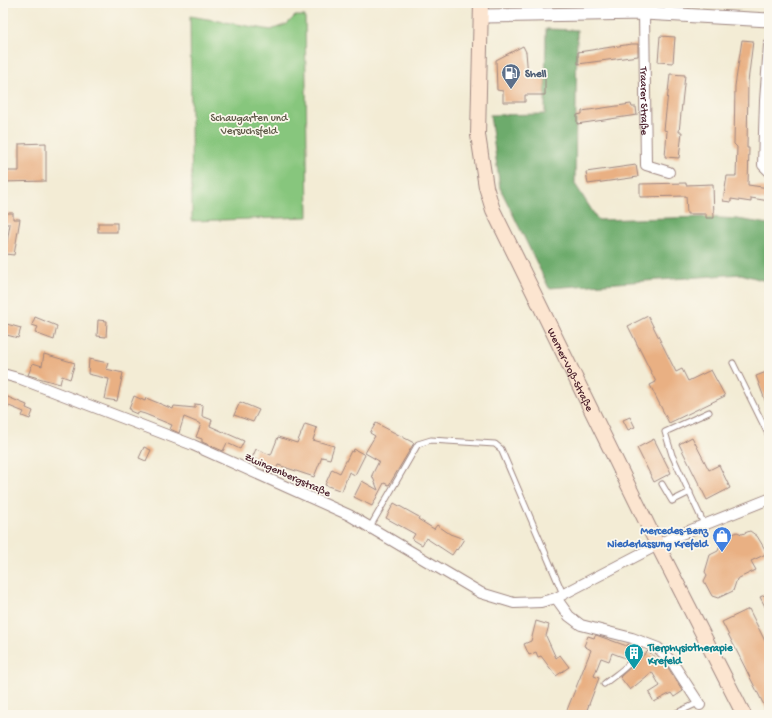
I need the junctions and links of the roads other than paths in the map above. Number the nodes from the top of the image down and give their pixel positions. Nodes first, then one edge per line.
1 (481, 9) edge
2 (641, 10) edge
3 (769, 20) edge
4 (769, 45) edge
5 (769, 171) edge
6 (669, 172) dead end
7 (733, 363) dead end
8 (3, 374) edge
9 (709, 412) dead end
10 (769, 436) edge
11 (662, 484) dead end
12 (690, 492) junction
13 (769, 500) edge
14 (704, 524) junction
15 (370, 527) junction
16 (657, 544) junction
17 (560, 596) junction
18 (640, 641) junction
19 (604, 684) dead end
20 (699, 704) joint
21 (672, 715) edge
22 (744, 715) edge

1 - 2 street
1 - 16 main road, Werner-Voß-Straße
2 - 3 street
2 - 6 street, Traarer Straße
4 - 5 street
7 - 10 lane
8 - 15 street, Zwingenbergstraße
9 - 12 lane
11 - 12 lane
12 - 14 lane
13 - 14 street, Zwingenbergstraße
14 - 16 street, Zwingenbergstraße
15 - 17 street, Zwingenbergstraße
15 - 17 lane
16 - 17 street, Zwingenbergstraße
16 - 22 main road, Werner-Voß-Straße
17 - 18 street
18 - 19 lane
18 - 20 street
20 - 21 lane

